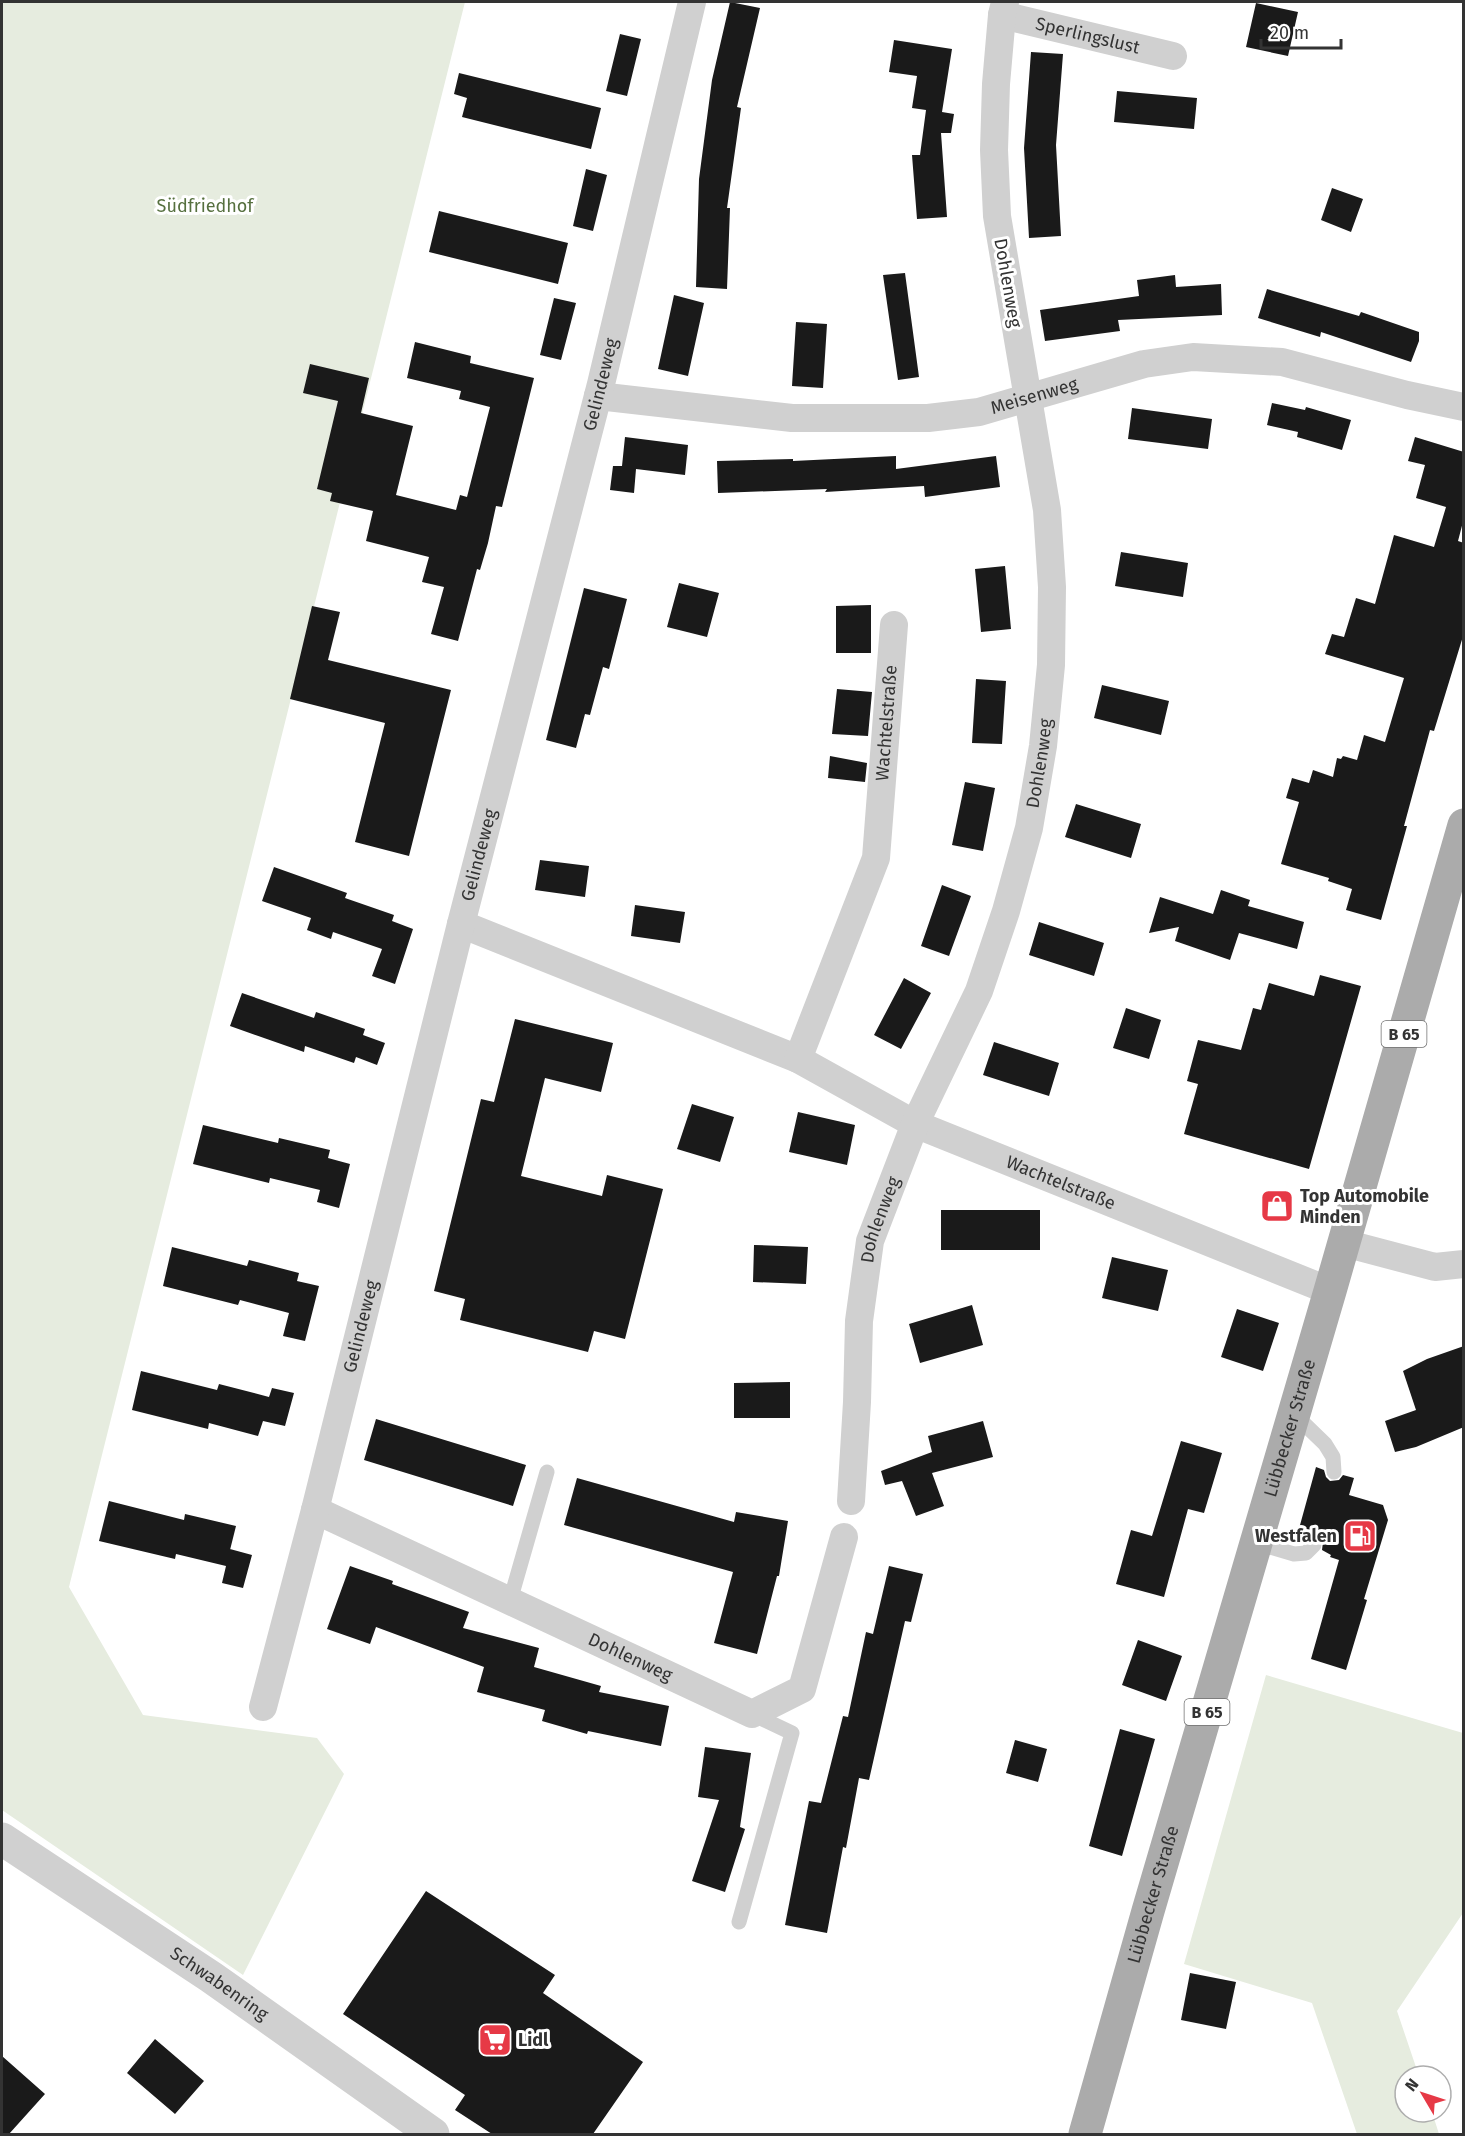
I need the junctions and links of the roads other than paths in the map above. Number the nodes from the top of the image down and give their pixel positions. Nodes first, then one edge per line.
1 (692, 2) edge
2 (1003, 8) edge
3 (1173, 56) dead end
4 (598, 396) junction
5 (1028, 398) junction
6 (1464, 407) edge
7 (894, 625) dead end
8 (1464, 825) edge
9 (461, 924) junction
10 (798, 1059) junction
11 (915, 1124) junction
12 (1344, 1243) junction
13 (1464, 1264) edge
14 (1330, 1291) junction
15 (1294, 1414) junction
16 (547, 1472) dead end
17 (1334, 1472) dead end
18 (851, 1501) dead end
19 (315, 1510) junction
20 (844, 1537) dead end
21 (1256, 1543) junction
22 (1314, 1545) dead end
23 (510, 1601) junction
24 (263, 1707) dead end
25 (752, 1714) junction
26 (2, 1839) edge
27 (739, 1922) dead end
28 (433, 2134) edge
29 (1085, 2134) edge

1 - 4 street, Gelindeweg
2 - 3 street, Sperlingslust
2 - 5 street, Dohlenweg
4 - 5 street, Meisenweg
4 - 9 street, Gelindeweg
5 - 6 street, Meisenweg
5 - 11 street, Dohlenweg
7 - 10 street, Wachtelstraße
8 - 12 main road, Lübbecker Straße / B 65
9 - 10 street, Wachtelstraße
9 - 19 street, Gelindeweg
10 - 11 street, Wachtelstraße
11 - 14 street, Wachtelstraße
11 - 18 street, Dohlenweg
12 - 13 street
12 - 14 main road, Lübbecker Straße / B 65
14 - 15 main road, Lübbecker Straße / B 65
15 - 17 lane
15 - 21 main road, Lübbecker Straße / B 65
16 - 23 lane
19 - 23 street, Dohlenweg
19 - 24 street, Gelindeweg
20 - 25 street
21 - 22 lane
21 - 29 main road, Lübbecker Straße / B 65
23 - 25 street, Dohlenweg
25 - 27 lane
26 - 28 street, Schwabenring

